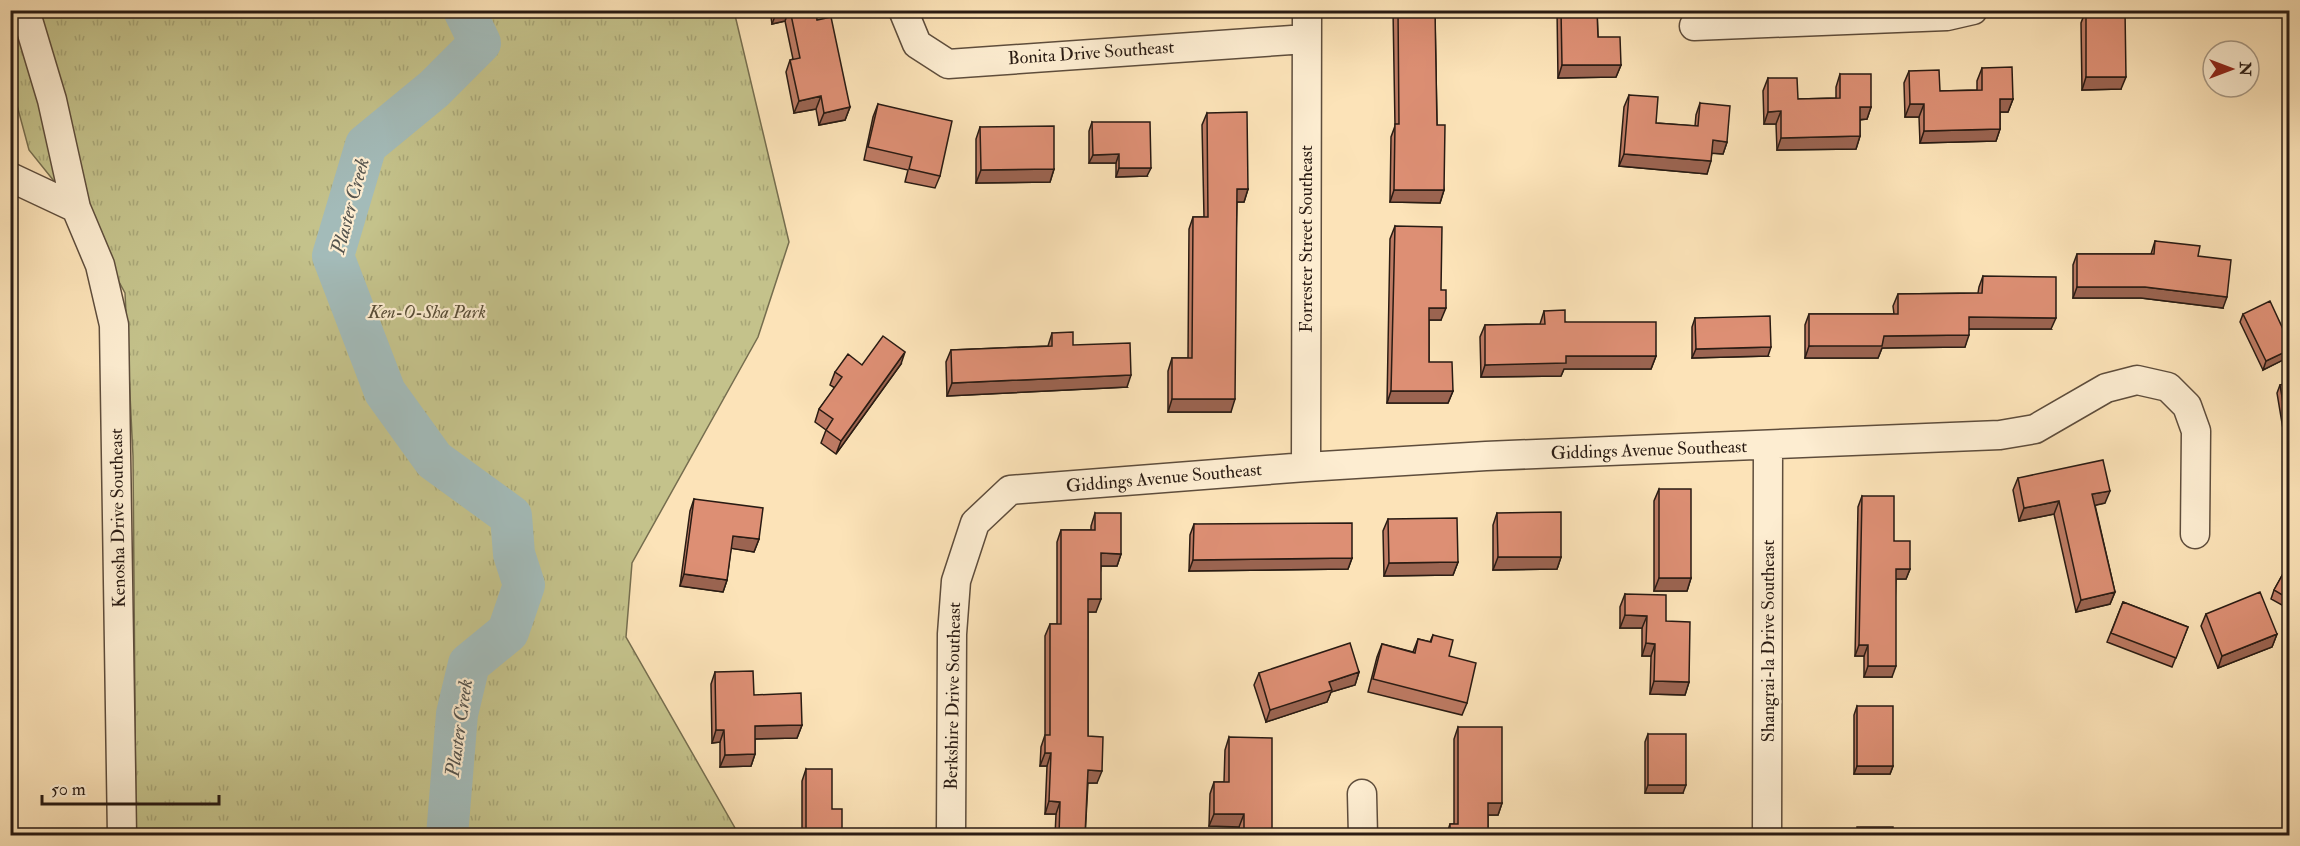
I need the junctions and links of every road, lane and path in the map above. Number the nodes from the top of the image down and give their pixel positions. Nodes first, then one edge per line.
1 (25, 10) edge
2 (903, 10) edge
3 (1307, 10) edge
4 (1973, 10) edge
5 (1694, 26) dead end
6 (1306, 39) junction
7 (10, 177) edge
8 (76, 208) junction
9 (1768, 446) junction
10 (1306, 466) junction
11 (975, 523) joint
12 (2195, 534) dead end
13 (1362, 794) dead end
14 (122, 836) edge
15 (951, 836) edge
16 (1363, 836) edge
17 (1767, 836) edge

1 - 8 street, Kenosha Drive Southeast
2 - 6 street, Bonita Drive Southeast
3 - 6 street, Forrester Street Southeast
4 - 5 street
6 - 10 street, Forrester Street Southeast
7 - 8 street
8 - 14 street, Kenosha Drive Southeast
9 - 10 street, Giddings Avenue Southeast
9 - 12 street, Giddings Avenue Southeast
9 - 17 street, Shangrai-la Drive Southeast
10 - 11 street, Giddings Avenue Southeast
11 - 15 street, Berkshire Drive Southeast
13 - 16 street

